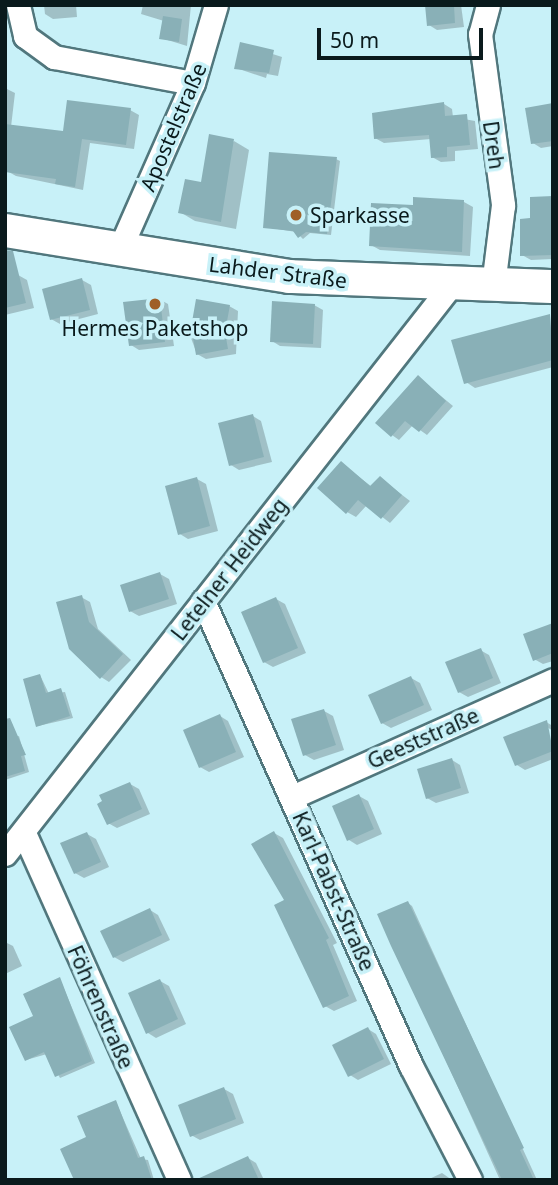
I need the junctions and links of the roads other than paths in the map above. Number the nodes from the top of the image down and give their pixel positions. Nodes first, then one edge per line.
1 (18, 5) edge
2 (216, 5) edge
3 (488, 5) edge
4 (193, 83) junction
5 (5, 230) edge
6 (121, 246) junction
7 (453, 284) junction
8 (493, 285) junction
9 (553, 286) edge
10 (203, 601) junction
11 (553, 680) edge
12 (292, 797) junction
13 (24, 833) junction
14 (5, 854) edge
15 (179, 1180) edge
16 (470, 1180) edge

1 - 4 street
2 - 4 street, Apostelstraße
3 - 8 street, Dreh
4 - 6 street, Apostelstraße
5 - 6 street, Lahder Straße
6 - 7 street, Lahder Straße
7 - 8 street, Lahder Straße
7 - 10 street, Letelner Heidweg
8 - 9 street, Lahder Straße
10 - 12 street, Karl-Pabst-Straße
10 - 13 street, Letelner Heidweg
11 - 12 street, Geeststraße
12 - 16 street, Karl-Pabst-Straße
13 - 14 street, Letelner Heidweg
13 - 15 street, Föhrenstraße

